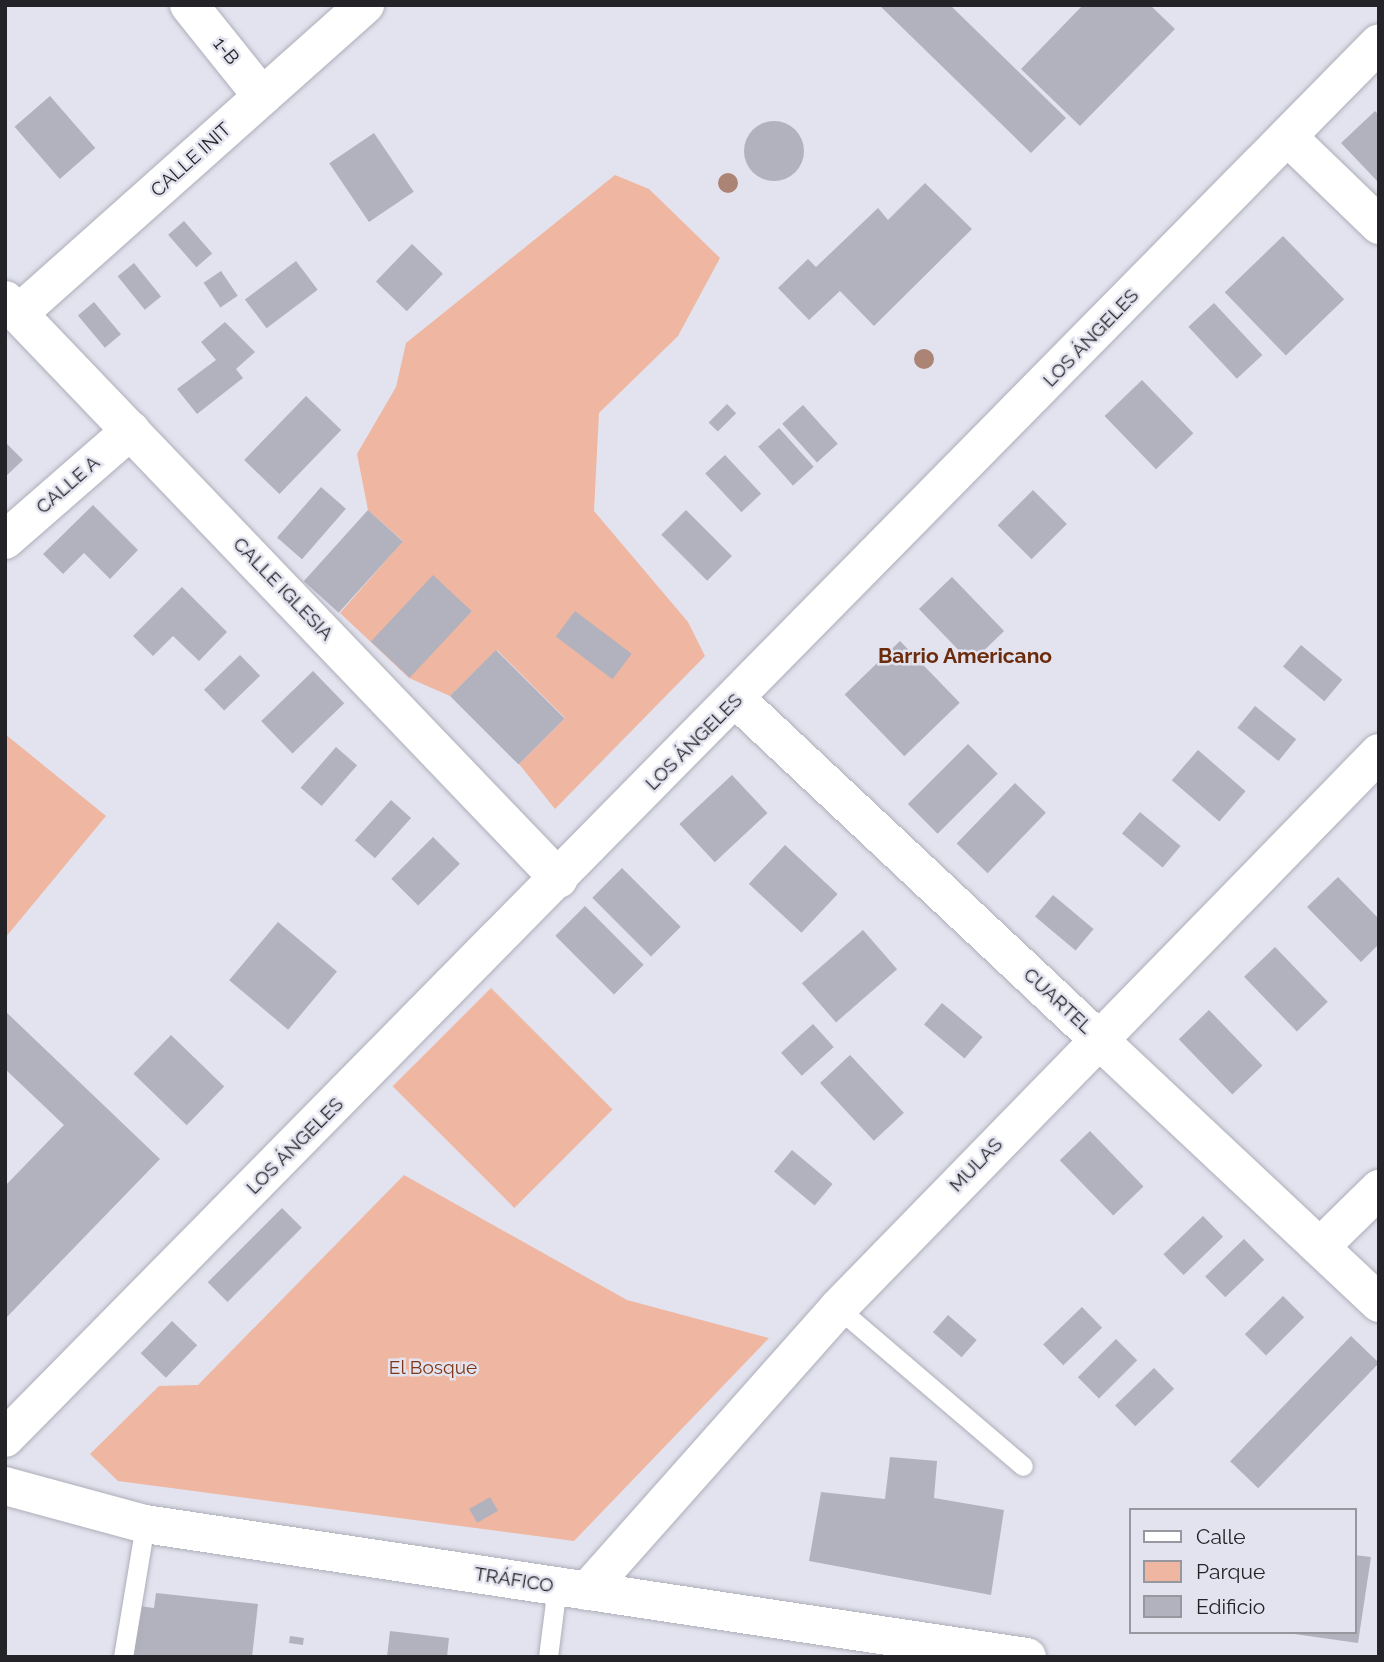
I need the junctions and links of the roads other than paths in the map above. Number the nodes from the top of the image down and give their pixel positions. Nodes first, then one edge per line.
1 (188, 5) edge
2 (365, 5) edge
3 (1379, 43) edge
4 (262, 96) junction
5 (1288, 137) junction
6 (1379, 225) edge
7 (11, 307) edge
8 (131, 430) junction
9 (5, 540) edge
10 (737, 700) junction
11 (1379, 753) edge
12 (559, 879) junction
13 (1097, 1038) junction
14 (1379, 1189) edge
15 (1320, 1248) junction
16 (1379, 1303) edge
17 (838, 1308) junction
18 (5, 1438) edge
19 (1023, 1466) dead end
20 (5, 1486) edge
21 (145, 1524) junction
22 (572, 1588) junction
23 (1009, 1655) edge
24 (123, 1657) edge
25 (548, 1657) edge

1 - 4 street, 1-B
2 - 4 street, CALLE INIT
3 - 5 street, LOS ÁNGELES
4 - 7 street, CALLE INIT
5 - 6 street
5 - 10 street, LOS ÁNGELES
7 - 8 street, CALLE IGLESIA
8 - 9 street, CALLE A
8 - 12 street, CALLE IGLESIA
10 - 12 street, LOS ÁNGELES
10 - 13 street, CUARTEL
11 - 13 street, MULAS
12 - 18 street, LOS ÁNGELES
13 - 15 street, CUARTEL
13 - 17 street, MULAS
14 - 15 street
15 - 16 street, CUARTEL
17 - 19 lane
17 - 22 street, MULAS
20 - 21 street, TRÁFICO
21 - 22 street, TRÁFICO
21 - 24 lane
22 - 23 street, TRÁFICO
22 - 25 lane

